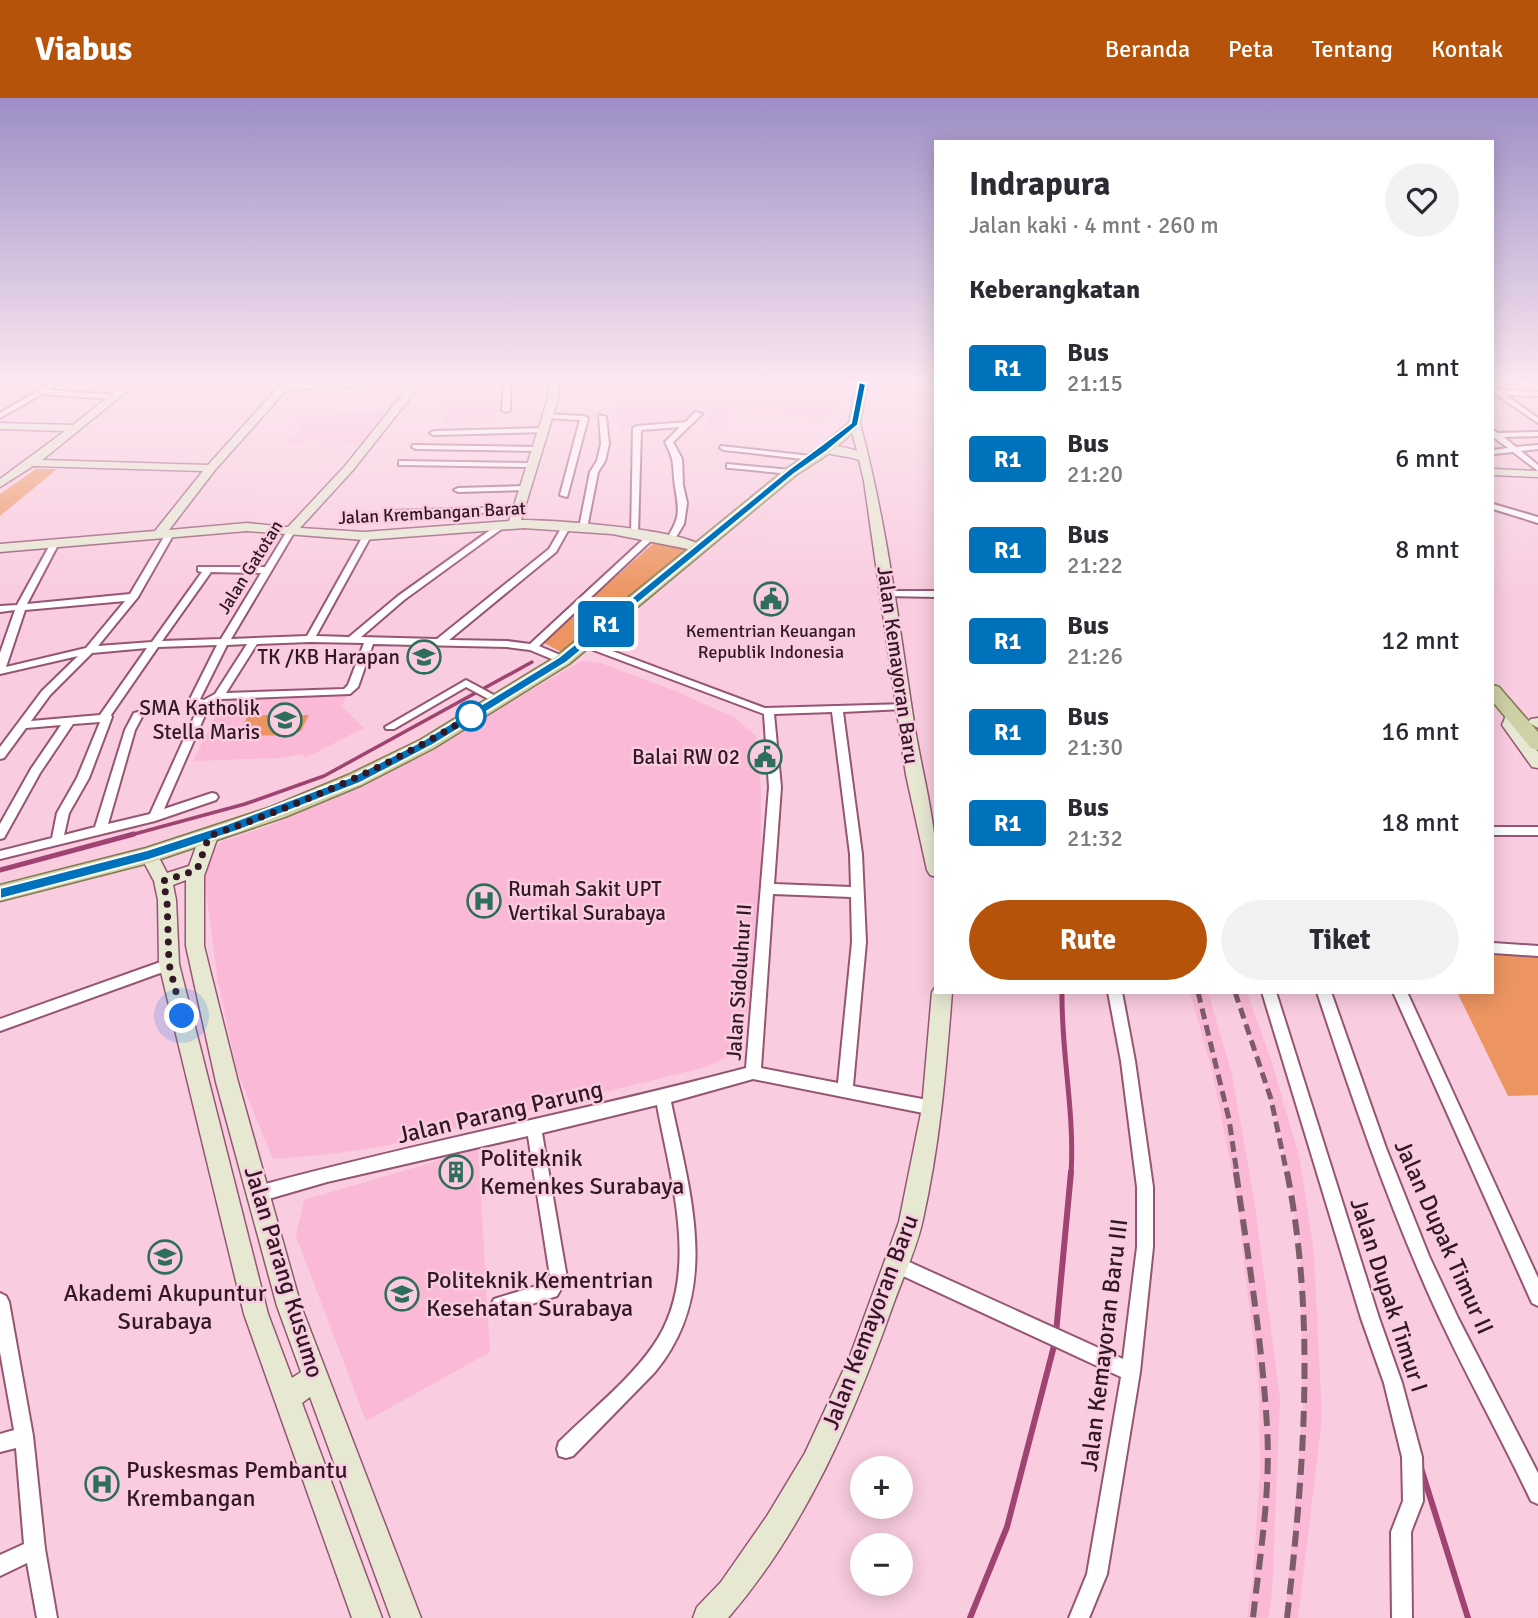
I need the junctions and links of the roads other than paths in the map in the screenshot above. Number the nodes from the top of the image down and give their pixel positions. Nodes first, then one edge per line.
1 (42, 455) edge
2 (223, 455) edge
3 (359, 455) edge
4 (534, 455) edge
5 (574, 455) edge
6 (602, 455) edge
7 (637, 455) edge
8 (676, 455) edge
9 (817, 455) edge
10 (856, 455) edge
11 (865, 455) edge
12 (1519, 455) edge
13 (866, 459) junction
14 (32, 463) junction
15 (402, 463) dead end
16 (530, 465) junction
17 (730, 467) dead end
18 (211, 468) junction
19 (1538, 469) edge
20 (791, 472) junction
21 (1494, 472) edge
22 (1538, 474) edge
23 (0, 484) edge
24 (524, 488) junction
25 (458, 490) dead end
26 (564, 495) dead end
27 (1494, 506) edge
28 (518, 509) junction
29 (391, 514) dead end
30 (1538, 520) edge
31 (509, 525) junction
32 (566, 527) junction
33 (583, 528) junction
34 (291, 531) junction
35 (165, 532) junction
36 (634, 534) junction
37 (367, 536) junction
38 (651, 537) junction
39 (670, 540) junction
40 (55, 543) junction
41 (698, 547) junction
42 (1, 548) edge
43 (267, 570) junction
44 (888, 594) junction
45 (934, 594) edge
46 (133, 597) junction
47 (21, 606) junction
48 (0, 609) edge
49 (310, 639) junction
50 (353, 639) junction
51 (370, 639) junction
52 (255, 640) junction
53 (225, 641) junction
54 (440, 642) junction
55 (583, 643) junction
56 (157, 645) junction
57 (533, 647) junction
58 (89, 650) junction
59 (563, 660) junction
60 (0, 669) edge
61 (1494, 674) edge
62 (1494, 692) edge
63 (489, 695) junction
64 (219, 696) junction
65 (903, 706) junction
66 (203, 707) junction
67 (838, 709) junction
68 (769, 712) junction
69 (1513, 713) junction
70 (138, 715) dead end
71 (105, 717) junction
72 (70, 720) junction
73 (1538, 723) edge
74 (21, 725) junction
75 (390, 727) dead end
76 (1538, 744) edge
77 (0, 755) edge
78 (1538, 763) edge
79 (212, 797) dead end
80 (155, 817) junction
81 (100, 830) junction
82 (1494, 831) edge
83 (1538, 831) edge
84 (0, 835) edge
85 (209, 836) junction
86 (57, 841) junction
87 (0, 855) edge
88 (149, 855) junction
89 (934, 861) edge
90 (197, 870) junction
91 (163, 881) junction
92 (767, 889) junction
93 (857, 891) junction
94 (0, 893) edge
95 (1494, 948) edge
96 (1538, 951) edge
97 (169, 964) junction
98 (942, 994) edge
99 (1115, 994) edge
100 (1270, 994) edge
101 (1325, 994) edge
102 (1401, 994) edge
103 (0, 1025) edge
104 (0, 1038) edge
105 (753, 1073) junction
106 (228, 1082) junction
107 (845, 1091) junction
108 (201, 1093) junction
109 (663, 1098) junction
110 (933, 1108) junction
111 (534, 1128) junction
112 (258, 1194) junction
113 (895, 1264) junction
114 (1538, 1297) edge
115 (0, 1302) edge
116 (500, 1305) dead end
117 (1131, 1372) junction
118 (316, 1377) junction
119 (285, 1399) junction
120 (24, 1436) junction
121 (0, 1443) edge
122 (566, 1449) dead end
123 (1538, 1494) edge
124 (35, 1549) junction
125 (0, 1566) edge
126 (47, 1618) edge
127 (367, 1618) edge
128 (406, 1618) edge
129 (708, 1618) edge
130 (1079, 1618) edge
131 (1402, 1618) edge

1 - 14 street
2 - 18 street
3 - 34 street, Jalan Gatotan
4 - 16 street
5 - 26 street
6 - 33 street
7 - 36 street
8 - 39 street
9 - 20 main road
10 - 13 street
11 - 13 street, Jalan Kemayoran Baru
12 - 19 street
13 - 44 street, Jalan Kemayoran Baru
14 - 18 street
14 - 23 street
15 - 16 street
16 - 24 street
17 - 20 street
18 - 35 street
20 - 41 main road
21 - 22 street
24 - 25 street
24 - 28 street
27 - 30 street
28 - 29 street
28 - 31 street
31 - 32 street, Jalan Krembangan Barat
31 - 37 street, Jalan Krembangan Barat
31 - 50 street
32 - 33 street, Jalan Krembangan Barat
32 - 54 street
33 - 36 street, Jalan Krembangan Barat
34 - 35 street, Jalan Krembangan Barat
34 - 37 street, Jalan Krembangan Barat
34 - 43 street, Jalan Gatotan
35 - 40 street, Jalan Krembangan Barat
35 - 46 street
36 - 38 street, Jalan Krembangan Barat
37 - 49 street
38 - 39 street, Jalan Krembangan Barat
38 - 57 street
39 - 41 street, Jalan Krembangan Barat
40 - 42 street, Jalan Krembangan Barat
40 - 47 street
41 - 55 main road
43 - 53 street, Jalan Gatotan
43 - 56 street
44 - 45 street
44 - 65 street, Jalan Kemayoran Baru
46 - 47 street
46 - 58 street
47 - 48 street
47 - 60 street
49 - 50 street
49 - 52 street
50 - 51 street
51 - 54 street
51 - 64 street
52 - 53 street
52 - 64 street
53 - 56 street
53 - 66 street
54 - 57 street
55 - 59 main road
55 - 68 street
56 - 58 street
56 - 71 street
57 - 59 street
58 - 60 street
58 - 74 street
59 - 63 main road
61 - 73 main road
62 - 69 main road
63 - 75 street
63 - 85 main road
64 - 66 street
65 - 67 street
65 - 89 street, Jalan Kemayoran Baru
66 - 80 street
67 - 68 street
67 - 93 street
68 - 92 street, Jalan Sidoluhur II
69 - 76 main road
69 - 78 street
70 - 81 street
71 - 72 street
71 - 86 street
72 - 74 street
72 - 84 street
74 - 77 street
79 - 80 street
80 - 81 street
81 - 86 street
82 - 83 street
85 - 88 main road
85 - 90 street, Jalan Parang Kusumo
86 - 87 street
88 - 91 street, Jalan Parang Kusumo
88 - 94 main road
90 - 91 street
90 - 106 street, Jalan Parang Kusumo
91 - 97 street, Jalan Parang Kusumo
92 - 93 street
92 - 105 street, Jalan Sidoluhur II
93 - 107 street
95 - 96 street
97 - 103 street
97 - 108 street, Jalan Parang Kusumo
98 - 110 street, Jalan Kemayoran Baru
99 - 117 street, Jalan Kemayoran Baru III
100 - 131 street, Jalan Dupak Timur I
101 - 123 street, Jalan Dupak Timur II
102 - 114 street
103 - 104 street
105 - 107 street, Jalan Sidoluhur II
105 - 109 street, Jalan Parang Parung
106 - 108 street
106 - 112 street, Jalan Parang Kusumo
107 - 110 street, Jalan Sidoluhur II
108 - 119 street, Jalan Parang Kusumo
109 - 111 street, Jalan Parang Parung
109 - 122 street
110 - 113 street, Jalan Kemayoran Baru
111 - 112 street, Jalan Parang Parung
111 - 116 street
112 - 118 street, Jalan Parang Kusumo
113 - 117 street
113 - 129 street, Jalan Kemayoran Baru
115 - 120 street
117 - 130 street, Jalan Kemayoran Baru III
118 - 119 street
118 - 128 street, Jalan Parang Kusumo
119 - 127 street, Jalan Parang Kusumo
120 - 121 street
120 - 124 street
124 - 125 street
124 - 126 street

